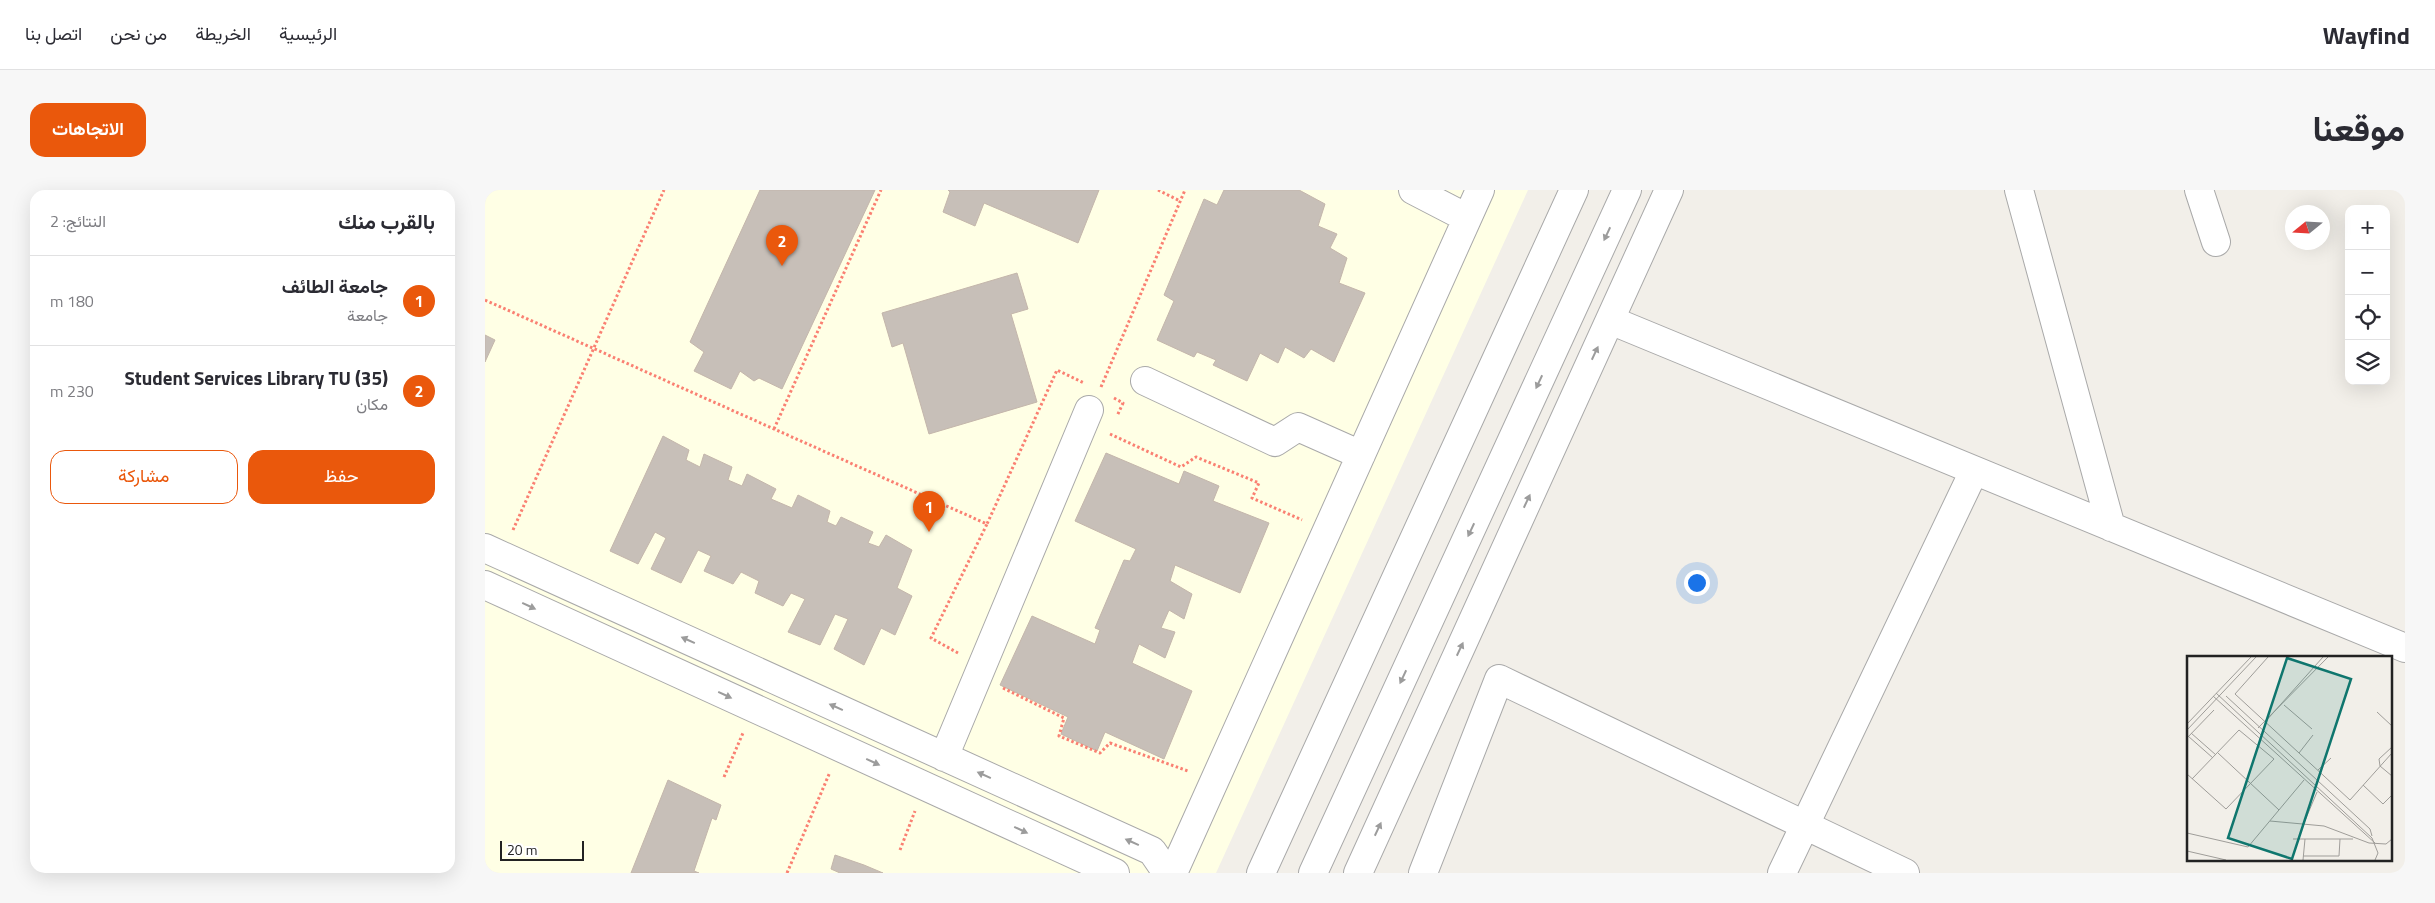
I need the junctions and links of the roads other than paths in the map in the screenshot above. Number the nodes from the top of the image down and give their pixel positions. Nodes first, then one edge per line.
1 (1413, 190) edge
2 (1480, 190) edge
3 (1574, 190) edge
4 (1627, 190) edge
5 (1669, 190) edge
6 (2019, 190) edge
7 (2199, 190) edge
8 (1467, 218) junction
9 (2216, 242) dead end
10 (1610, 320) junction
11 (1145, 381) dead end
12 (1099, 402) road end
13 (1361, 455) junction
14 (1974, 470) junction
15 (2111, 527) junction
16 (493, 552) edge
17 (485, 585) edge
18 (2405, 648) edge
19 (944, 757) junction
20 (1804, 825) junction
21 (1115, 873) edge
22 (1167, 873) edge
23 (1173, 873) edge
24 (1261, 873) edge
25 (1313, 873) edge
26 (1358, 873) edge
27 (1423, 873) edge
28 (1782, 873) edge
29 (1905, 873) edge

1 - 8 street
2 - 8 street
3 - 24 street
4 -> 25 street
5 - 10 street
6 - 15 street
7 - 9 street
8 - 13 street
10 - 14 street
26 -> 10 street
11 - 13 street
12 - 19 street
13 - 23 street
14 - 15 street
14 - 20 street
15 - 18 street
19 -> 16 street
17 -> 21 street
22 -> 19 street
20 - 27 street
20 - 28 street
20 - 29 street

